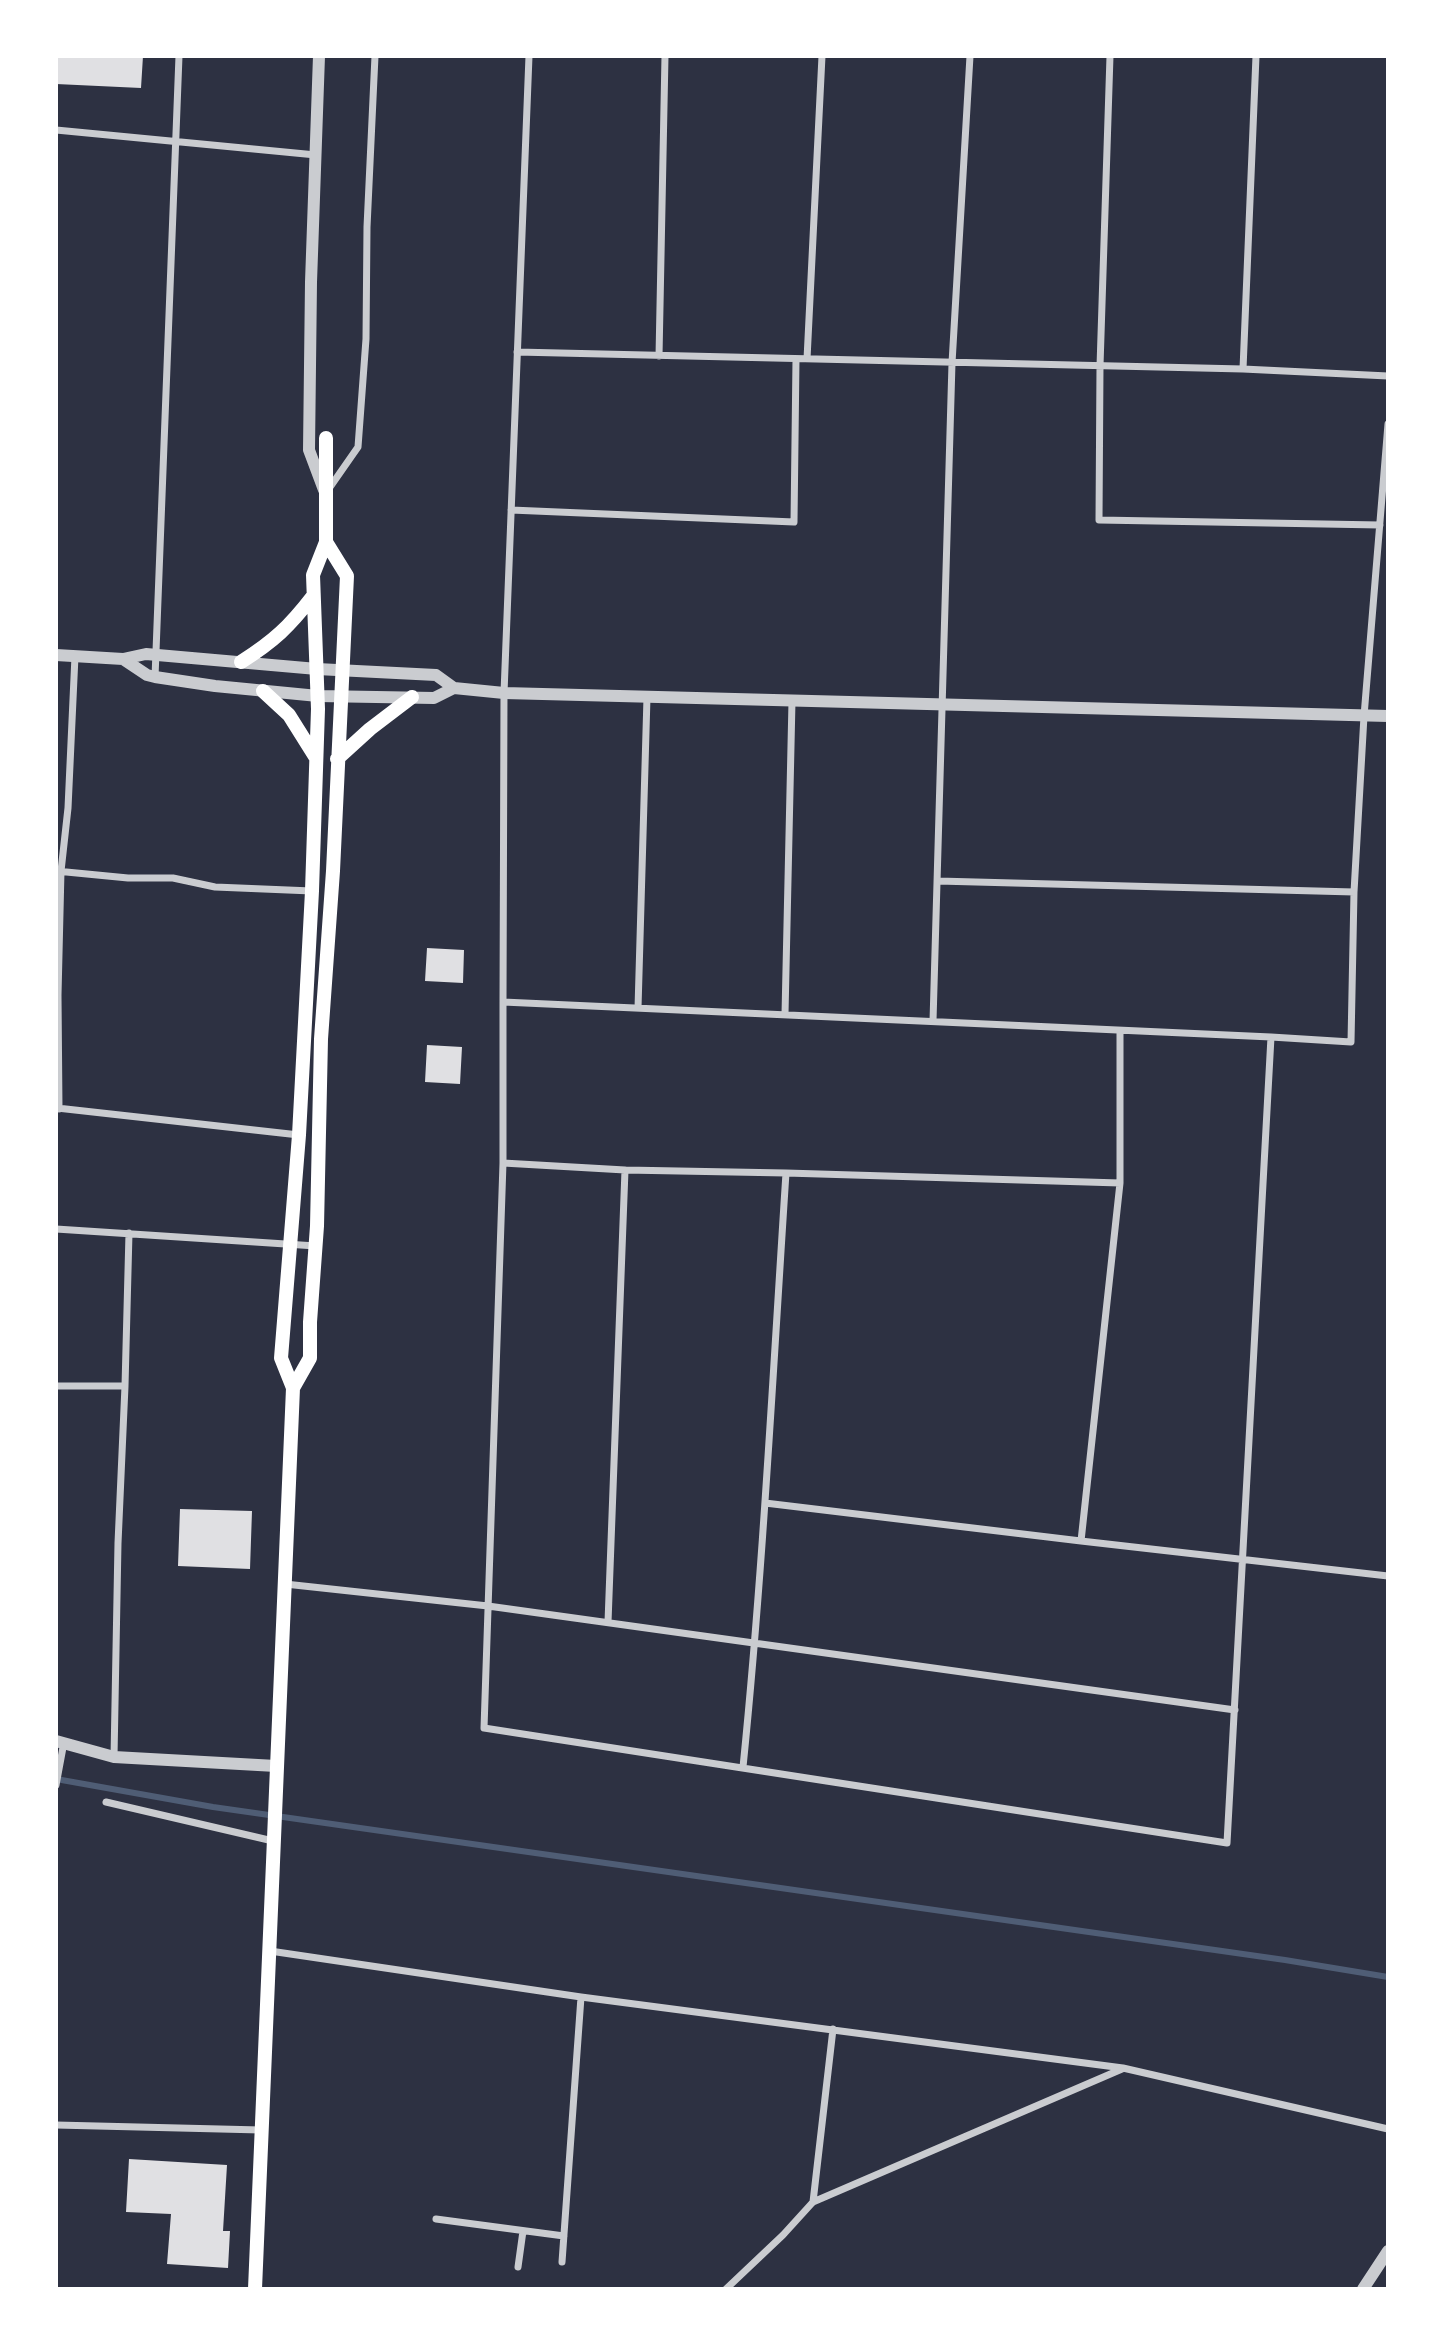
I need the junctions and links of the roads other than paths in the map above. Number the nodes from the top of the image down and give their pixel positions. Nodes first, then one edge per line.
1 (179, 56) edge
2 (319, 56) edge
3 (375, 56) edge
4 (529, 56) edge
5 (665, 56) edge
6 (822, 56) edge
7 (970, 56) edge
8 (1110, 56) edge
9 (1256, 56) edge
10 (56, 131) edge
11 (176, 142) junction
12 (317, 155) junction
13 (517, 352) junction
14 (659, 356) junction
15 (796, 359) junction
16 (807, 359) junction
17 (952, 363) junction
18 (1100, 366) junction
19 (1242, 369) junction
20 (1388, 376) edge
21 (1388, 424) edge
22 (326, 438) dead end
23 (326, 494) junction
24 (511, 510) junction
25 (1380, 525) junction
26 (326, 542) junction
27 (313, 596) junction
28 (155, 654) junction
29 (56, 655) edge
30 (75, 656) junction
31 (123, 659) junction
32 (241, 662) junction
33 (317, 669) junction
34 (342, 670) junction
35 (155, 677) junction
36 (454, 688) junction
37 (262, 691) junction
38 (504, 692) junction
39 (318, 696) junction
40 (340, 697) junction
41 (412, 697) junction
42 (647, 697) junction
43 (792, 701) junction
44 (944, 705) junction
45 (1364, 716) junction
46 (1388, 716) edge
47 (317, 759) junction
48 (337, 759) junction
49 (59, 871) edge
50 (938, 881) junction
51 (312, 891) junction
52 (1354, 892) junction
53 (503, 1002) junction
54 (638, 1008) junction
55 (785, 1014) junction
56 (933, 1021) junction
57 (1120, 1031) junction
58 (1271, 1037) junction
59 (58, 1109) edge
60 (299, 1135) junction
61 (503, 1163) junction
62 (625, 1170) junction
63 (786, 1173) junction
64 (1120, 1183) junction
65 (56, 1229) edge
66 (129, 1233) junction
67 (291, 1245) junction
68 (316, 1246) junction
69 (56, 1386) edge
70 (125, 1386) junction
71 (293, 1388) junction
72 (765, 1503) junction
73 (1081, 1541) junction
74 (1243, 1559) junction
75 (1388, 1576) edge
76 (284, 1584) junction
77 (488, 1605) junction
78 (608, 1622) junction
79 (756, 1643) junction
80 (1235, 1710) junction
81 (60, 1746) edge
82 (114, 1758) junction
83 (276, 1766) junction
84 (743, 1768) junction
85 (56, 1785) edge
86 (106, 1802) dead end
87 (274, 1838) junction
88 (269, 1951) junction
89 (580, 1997) junction
90 (833, 2029) junction
91 (1123, 2068) junction
92 (56, 2126) edge
93 (1388, 2129) edge
94 (261, 2130) junction
95 (813, 2202) junction
96 (436, 2219) dead end
97 (523, 2231) junction
98 (564, 2236) junction
99 (1388, 2251) edge
100 (562, 2262) dead end
101 (518, 2267) dead end
102 (255, 2289) edge
103 (726, 2289) edge
104 (1363, 2289) edge

1 - 11 street
2 - 12 street
3 - 23 street
4 - 13 street
5 - 14 street
6 - 16 street
7 - 17 street
8 - 18 street
9 - 19 street
10 - 11 street
11 - 12 street
11 - 28 street
12 - 23 street
13 - 14 street
13 - 24 street
14 - 15 street
15 - 16 street
15 - 24 street
16 - 17 street
17 - 18 street
17 - 44 street
18 - 19 street
18 - 25 street
19 - 20 street
21 - 25 street
22 - 23 main road
23 - 26 main road
24 - 38 street
25 - 45 street
26 - 27 main road
26 - 34 main road
27 - 32 main road
27 - 33 main road
28 - 31 street
28 - 32 street
28 - 35 street
29 - 30 street
30 - 31 street
30 - 49 street
31 - 35 street
32 - 33 street
33 - 34 street
33 - 39 main road
34 - 36 street
34 - 40 main road
35 - 37 street
36 - 38 street
36 - 41 street
37 - 39 street
37 - 47 main road
38 - 42 street
38 - 53 street
39 - 40 street
39 - 47 main road
40 - 41 street
40 - 48 main road
41 - 48 main road
42 - 43 street
42 - 54 street
43 - 44 street
43 - 55 street
44 - 45 street
44 - 50 street
45 - 46 street
45 - 52 street
47 - 51 main road
48 - 68 main road
49 - 51 street
49 - 59 street
50 - 52 street
50 - 56 street
51 - 60 main road
52 - 58 street
53 - 54 street
53 - 61 street
54 - 55 street
55 - 56 street
56 - 57 street
57 - 58 street
57 - 64 street
58 - 74 street
59 - 60 street
60 - 67 main road
61 - 62 street
61 - 77 street
62 - 63 street
62 - 78 street
63 - 64 street
63 - 72 street
64 - 73 street
65 - 66 street
66 - 67 street
66 - 70 street
67 - 68 street
67 - 71 main road
68 - 71 main road
69 - 70 street
70 - 82 street
71 - 76 main road
72 - 73 street
72 - 79 street
73 - 74 street
74 - 75 street
74 - 80 street
76 - 77 street
76 - 83 main road
77 - 78 street
77 - 84 street
78 - 79 street
79 - 80 street
79 - 84 street
80 - 84 street
81 - 82 street
81 - 85 street
82 - 83 street
83 - 87 main road
86 - 87 street
87 - 88 main road
88 - 89 street
88 - 94 main road
89 - 90 street
89 - 98 street
90 - 91 street
90 - 95 street
91 - 93 street
91 - 95 street
92 - 94 street
94 - 102 main road
95 - 103 street
96 - 97 street
97 - 98 street
97 - 101 street
98 - 100 street
99 - 104 street

